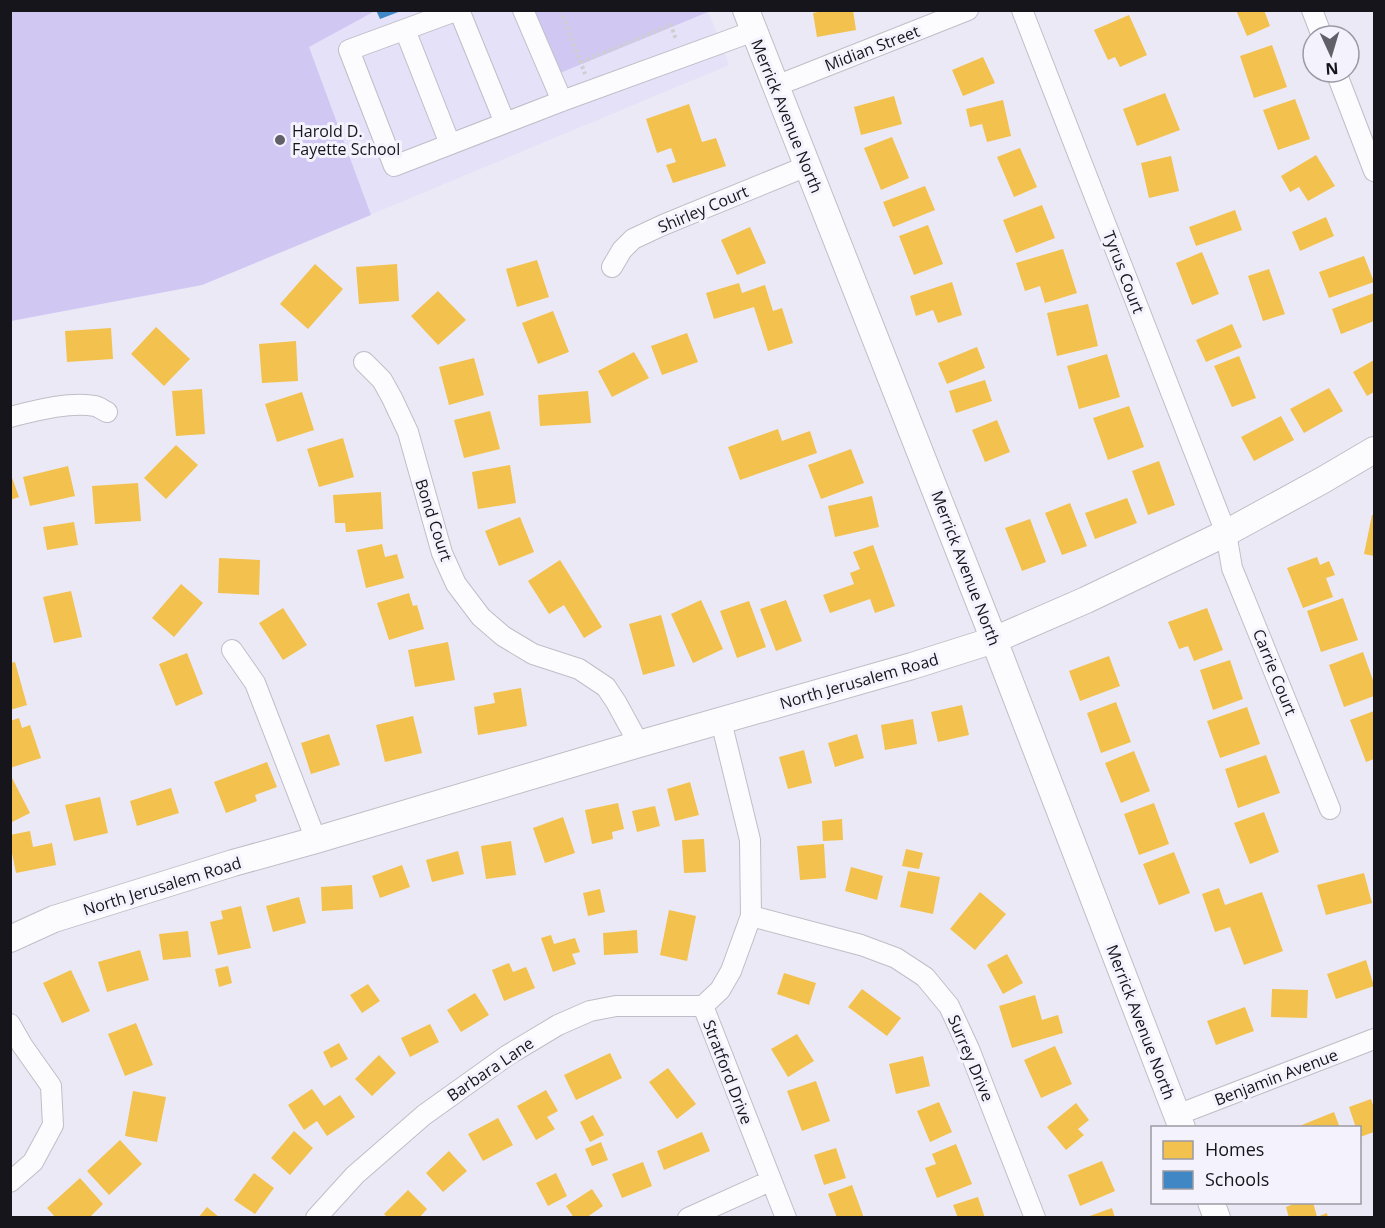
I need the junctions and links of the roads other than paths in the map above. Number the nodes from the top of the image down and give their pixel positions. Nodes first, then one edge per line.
1 (459, 10) edge
2 (522, 10) edge
3 (968, 10) edge
4 (1022, 10) edge
5 (750, 21) edge
6 (405, 30) junction
7 (1341, 84) edge
8 (776, 86) junction
9 (562, 101) junction
10 (505, 123) junction
11 (450, 144) junction
12 (807, 166) junction
13 (1374, 171) edge
14 (612, 267) dead end
15 (364, 362) dead end
16 (107, 412) dead end
17 (10, 417) edge
18 (1374, 450) edge
19 (1226, 533) junction
20 (994, 640) junction
21 (232, 650) dead end
22 (721, 721) junction
23 (639, 744) junction
24 (1330, 808) dead end
25 (316, 840) junction
26 (751, 916) junction
27 (10, 939) edge
28 (703, 1006) junction
29 (10, 1024) edge
30 (1374, 1039) edge
31 (1180, 1121) edge
32 (770, 1180) junction
33 (10, 1182) edge
34 (1211, 1204) edge
35 (316, 1218) edge
36 (688, 1218) edge
37 (786, 1218) edge
38 (1035, 1218) edge
39 (1217, 1218) edge

1 - 6 street
1 - 10 street
2 - 9 street
3 - 8 street, Midian Street
4 - 19 street, Tyrus Court
5 - 8 main road, Merrick Avenue North
5 - 9 street
6 - 11 street
6 - 11 street
7 - 13 street
8 - 12 main road, Merrick Avenue North
9 - 10 street
10 - 11 street
12 - 14 street, Shirley Court
12 - 20 main road, Merrick Avenue North
15 - 23 street, Bond Court
16 - 17 street
18 - 19 main road, North Jerusalem Road
19 - 20 main road, North Jerusalem Road
19 - 24 street, Carrie Court
20 - 22 main road, North Jerusalem Road
20 - 31 main road, Merrick Avenue North
21 - 25 street
22 - 23 main road, North Jerusalem Road
22 - 26 street, Stratford Drive
23 - 25 main road, North Jerusalem Road
25 - 27 main road, North Jerusalem Road
26 - 28 street, Stratford Drive
26 - 38 street, Surrey Drive
28 - 32 street, Stratford Drive
28 - 35 street, Barbara Lane
29 - 33 street
30 - 31 street, Benjamin Avenue
32 - 36 street
32 - 37 street, Stratford Drive
34 - 39 main road

